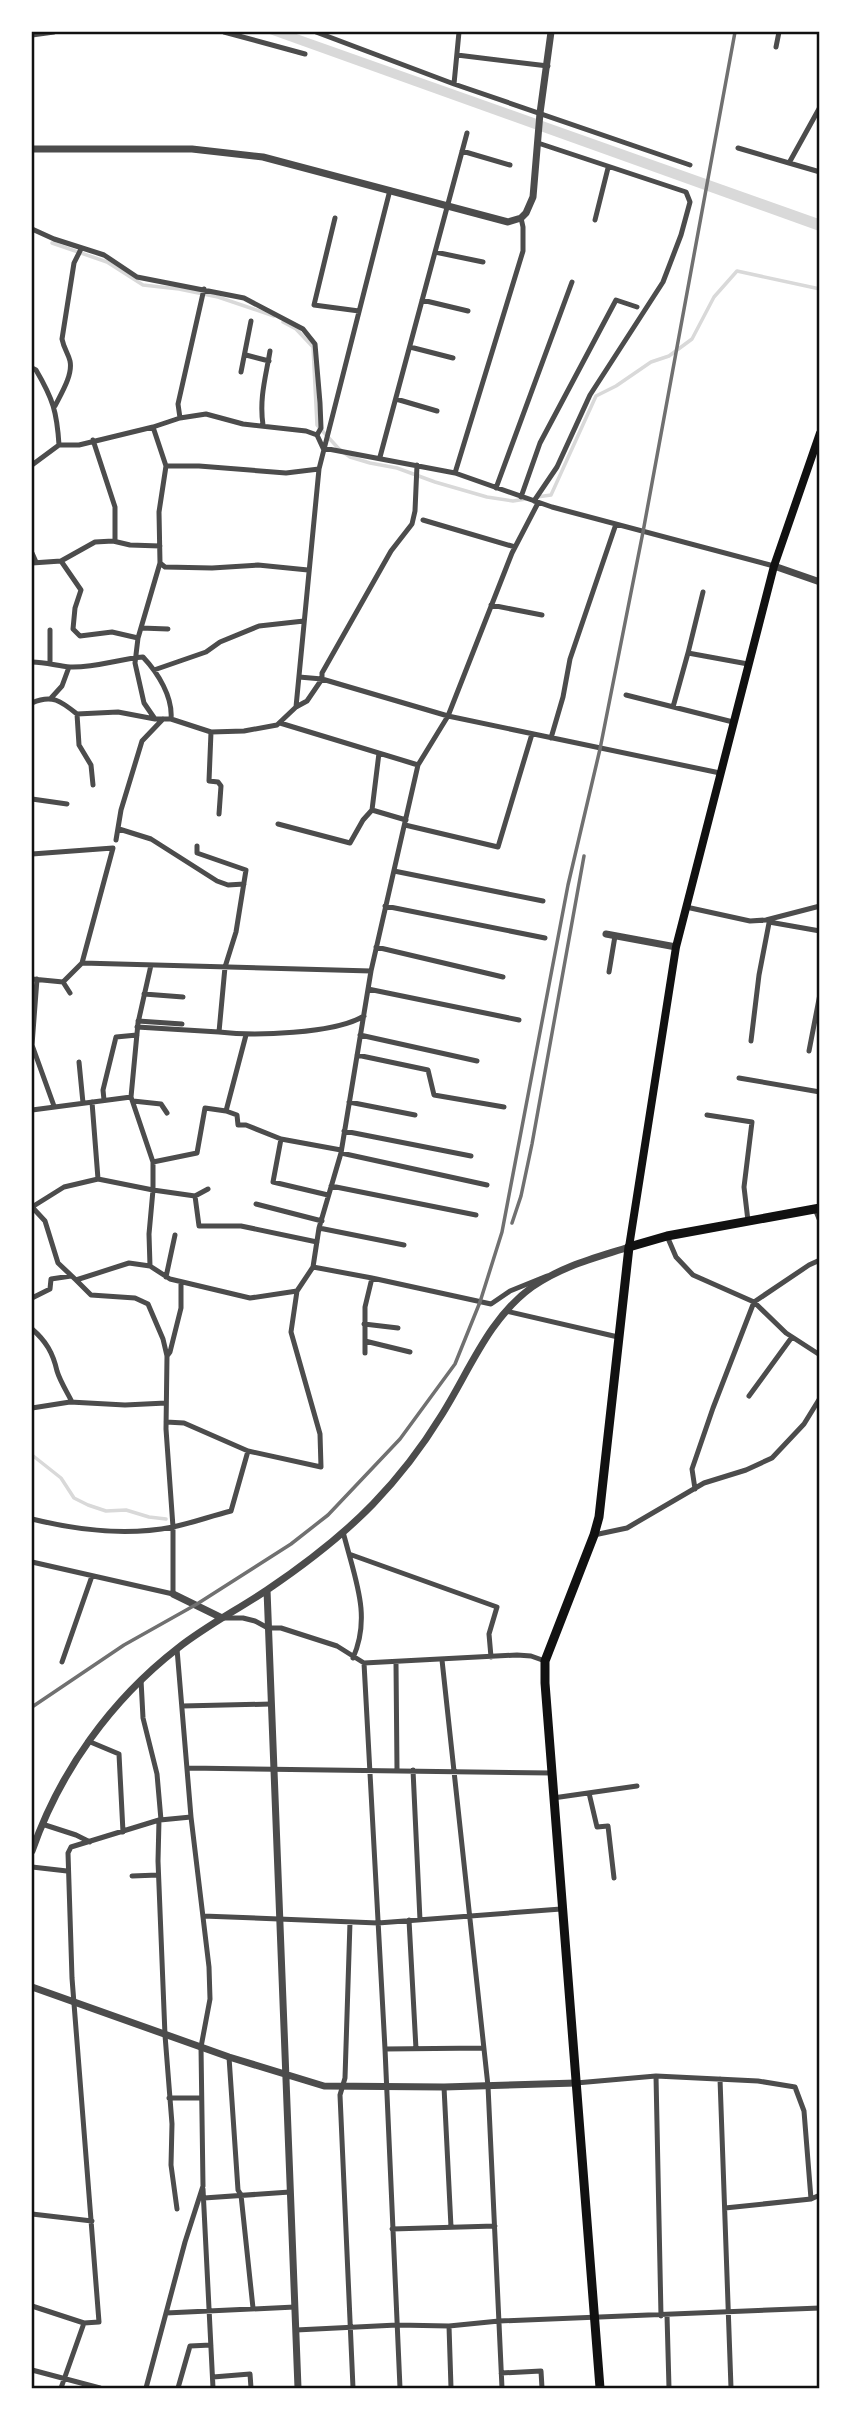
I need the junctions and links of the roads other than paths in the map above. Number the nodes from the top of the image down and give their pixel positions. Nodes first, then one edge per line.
1 (54, 32) edge
2 (224, 32) edge
3 (316, 32) edge
4 (459, 32) edge
5 (551, 32) edge
6 (779, 32) edge
7 (32, 35) edge
8 (776, 47) dead end
9 (306, 54) dead end
10 (457, 55) junction
11 (548, 66) junction
12 (454, 84) junction
13 (820, 107) edge
14 (540, 113) junction
15 (467, 133) dead end
16 (538, 144) junction
17 (738, 148) dead end
18 (32, 149) edge
19 (462, 151) junction
20 (789, 163) junction
21 (510, 165) dead end
22 (690, 165) dead end
23 (608, 168) junction
24 (820, 172) edge
25 (390, 190) junction
26 (447, 206) junction
27 (335, 218) dead end
28 (521, 218) junction
29 (595, 220) dead end
30 (32, 229) edge
31 (81, 249) junction
32 (435, 252) junction
33 (483, 262) dead end
34 (572, 282) dead end
35 (204, 289) junction
36 (422, 300) junction
37 (637, 307) dead end
38 (359, 311) junction
39 (468, 311) dead end
40 (251, 321) dead end
41 (410, 347) junction
42 (270, 351) dead end
43 (246, 355) junction
44 (453, 358) dead end
45 (269, 361) junction
46 (32, 368) edge
47 (241, 372) dead end
48 (396, 399) junction
49 (55, 406) junction
50 (437, 411) dead end
51 (180, 418) junction
52 (263, 425) junction
53 (153, 427) junction
54 (820, 433) edge
55 (317, 435) junction
56 (93, 440) junction
57 (59, 445) junction
58 (323, 448) junction
59 (380, 457) junction
60 (417, 465) junction
61 (32, 466) edge
62 (166, 466) junction
63 (319, 469) junction
64 (454, 473) junction
65 (107, 482) junction
66 (97, 484) dead end
67 (496, 488) junction
68 (520, 497) junction
69 (536, 502) junction
70 (423, 520) dead end
71 (616, 524) junction
72 (115, 541) junction
73 (160, 546) junction
74 (515, 547) junction
75 (32, 553) edge
76 (61, 561) junction
77 (34, 563) edge
78 (160, 563) junction
79 (774, 566) junction
80 (308, 570) junction
81 (820, 582) edge
82 (703, 592) dead end
83 (491, 604) junction
84 (542, 615) dead end
85 (304, 621) junction
86 (141, 628) junction
87 (50, 629) dead end
88 (169, 629) dead end
89 (138, 638) junction
90 (688, 653) junction
91 (135, 657) junction
92 (32, 662) edge
93 (50, 662) junction
94 (748, 664) junction
95 (69, 667) junction
96 (154, 670) junction
97 (299, 677) junction
98 (322, 679) junction
99 (626, 695) dead end
100 (52, 697) junction
101 (32, 703) edge
102 (296, 707) junction
103 (673, 707) junction
104 (77, 714) junction
105 (448, 716) junction
106 (155, 719) junction
107 (167, 719) junction
108 (733, 722) junction
109 (280, 723) junction
110 (211, 732) junction
111 (532, 734) junction
112 (551, 738) junction
113 (379, 753) junction
114 (418, 765) junction
115 (720, 774) junction
116 (93, 785) dead end
117 (32, 799) edge
118 (67, 804) dead end
119 (372, 810) junction
120 (219, 814) dead end
121 (405, 822) junction
122 (278, 824) dead end
123 (119, 829) junction
124 (116, 840) dead end
125 (197, 846) dead end
126 (32, 854) edge
127 (394, 871) junction
128 (244, 884) junction
129 (543, 901) dead end
130 (386, 906) junction
131 (820, 906) edge
132 (686, 907) junction
133 (768, 921) junction
134 (820, 931) edge
135 (606, 934) dead end
136 (615, 936) junction
137 (545, 938) dead end
138 (376, 947) junction
139 (676, 947) junction
140 (82, 963) junction
141 (151, 965) junction
142 (225, 967) junction
143 (371, 971) junction
144 (609, 972) dead end
145 (503, 977) dead end
146 (34, 979) edge
147 (63, 982) junction
148 (368, 989) junction
149 (70, 993) dead end
150 (144, 994) junction
151 (820, 994) edge
152 (183, 997) dead end
153 (364, 1016) junction
154 (519, 1020) dead end
155 (354, 1022) junction
156 (138, 1024) junction
157 (181, 1024) dead end
158 (219, 1032) junction
159 (137, 1035) junction
160 (246, 1035) junction
161 (360, 1035) junction
162 (751, 1041) dead end
163 (809, 1051) dead end
164 (357, 1055) junction
165 (477, 1061) dead end
166 (79, 1062) dead end
167 (739, 1078) dead end
168 (820, 1092) edge
169 (132, 1099) junction
170 (104, 1100) junction
171 (92, 1102) junction
172 (349, 1102) junction
173 (83, 1103) junction
174 (54, 1106) junction
175 (504, 1107) dead end
176 (32, 1110) edge
177 (226, 1111) junction
178 (167, 1113) dead end
179 (415, 1115) dead end
180 (707, 1115) dead end
181 (344, 1131) junction
182 (281, 1139) junction
183 (341, 1151) junction
184 (471, 1156) dead end
185 (153, 1162) junction
186 (98, 1179) junction
187 (487, 1185) dead end
188 (331, 1186) junction
189 (208, 1189) dead end
190 (153, 1190) junction
191 (328, 1195) junction
192 (195, 1196) junction
193 (256, 1204) dead end
194 (32, 1207) edge
195 (817, 1208) edge
196 (476, 1215) dead end
197 (748, 1220) junction
198 (321, 1221) junction
199 (820, 1221) edge
200 (319, 1228) junction
201 (175, 1235) dead end
202 (667, 1236) junction
203 (317, 1242) junction
204 (404, 1245) dead end
205 (629, 1247) junction
206 (820, 1260) edge
207 (150, 1266) junction
208 (313, 1267) junction
209 (553, 1274) junction
210 (166, 1277) junction
211 (74, 1278) junction
212 (372, 1278) junction
213 (181, 1282) junction
214 (297, 1291) junction
215 (32, 1298) edge
216 (754, 1302) junction
217 (506, 1311) junction
218 (364, 1324) junction
219 (398, 1328) dead end
220 (32, 1329) edge
221 (792, 1336) junction
222 (619, 1337) junction
223 (365, 1341) junction
224 (410, 1352) dead end
225 (365, 1353) dead end
226 (820, 1355) edge
227 (167, 1356) junction
228 (749, 1396) dead end
229 (820, 1398) edge
230 (72, 1402) junction
231 (166, 1403) junction
232 (32, 1408) edge
233 (166, 1422) junction
234 (248, 1451) junction
235 (695, 1489) junction
236 (32, 1519) edge
237 (173, 1527) junction
238 (343, 1532) junction
239 (594, 1535) junction
240 (349, 1555) junction
241 (32, 1562) edge
242 (92, 1576) junction
243 (267, 1590) junction
244 (173, 1594) junction
245 (222, 1618) junction
246 (268, 1628) junction
247 (177, 1649) junction
248 (491, 1657) junction
249 (353, 1658) junction
250 (442, 1660) junction
251 (545, 1661) junction
252 (62, 1662) dead end
253 (363, 1663) junction
254 (396, 1663) junction
255 (141, 1680) junction
256 (271, 1704) junction
257 (182, 1706) junction
258 (88, 1741) junction
259 (188, 1768) junction
260 (274, 1768) junction
261 (369, 1769) junction
262 (397, 1770) junction
263 (413, 1770) junction
264 (453, 1770) junction
265 (552, 1773) junction
266 (637, 1786) dead end
267 (589, 1793) junction
268 (553, 1798) junction
269 (191, 1816) junction
270 (160, 1820) junction
271 (42, 1824) junction
272 (124, 1832) junction
273 (90, 1842) junction
274 (32, 1851) edge
275 (32, 1867) edge
276 (68, 1871) junction
277 (158, 1875) junction
278 (132, 1876) dead end
279 (614, 1878) dead end
280 (561, 1909) junction
281 (203, 1916) junction
282 (469, 1916) junction
283 (280, 1919) junction
284 (409, 1920) junction
285 (420, 1920) junction
286 (350, 1922) junction
287 (378, 1923) junction
288 (32, 1987) edge
289 (74, 2002) junction
290 (165, 2035) junction
291 (201, 2047) junction
292 (484, 2048) junction
293 (385, 2049) junction
294 (416, 2049) junction
295 (229, 2057) junction
296 (286, 2076) junction
297 (656, 2076) junction
298 (720, 2079) junction
299 (576, 2083) junction
300 (342, 2087) junction
301 (444, 2087) junction
302 (488, 2087) junction
303 (386, 2088) junction
304 (169, 2098) junction
305 (201, 2098) junction
306 (203, 2186) junction
307 (290, 2192) junction
308 (241, 2195) junction
309 (820, 2195) edge
310 (204, 2198) junction
311 (811, 2199) junction
312 (725, 2208) junction
313 (177, 2209) dead end
314 (32, 2214) edge
315 (92, 2221) junction
316 (495, 2226) junction
317 (450, 2227) junction
318 (392, 2229) junction
319 (32, 2306) edge
320 (295, 2307) junction
321 (253, 2308) junction
322 (820, 2308) edge
323 (209, 2311) junction
324 (728, 2312) junction
325 (166, 2314) junction
326 (664, 2316) junction
327 (594, 2318) junction
328 (499, 2321) junction
329 (84, 2323) junction
330 (397, 2325) junction
331 (449, 2326) junction
332 (350, 2328) junction
333 (296, 2330) junction
334 (211, 2345) junction
335 (32, 2370) edge
336 (501, 2373) junction
337 (213, 2377) junction
338 (65, 2379) junction
339 (61, 2389) edge
340 (100, 2389) edge
341 (146, 2389) edge
342 (178, 2389) edge
343 (213, 2389) edge
344 (251, 2389) edge
345 (298, 2389) edge
346 (353, 2389) edge
347 (400, 2389) edge
348 (452, 2389) edge
349 (502, 2389) edge
350 (542, 2389) edge
351 (600, 2389) edge
352 (669, 2389) edge
353 (731, 2389) edge

1 - 7 street
2 - 9 street
3 - 12 street
4 - 10 street
5 - 11 street
6 - 8 street
10 - 11 street
10 - 12 street
11 - 14 street
12 - 14 street
13 - 20 street
14 - 16 street
14 - 22 street
15 - 19 street
16 - 23 street
16 - 28 street
17 - 20 street
18 - 25 street
19 - 21 street
19 - 26 street
20 - 24 street
23 - 29 street
23 - 69 street
25 - 26 street
25 - 38 street
26 - 28 street
26 - 32 street
27 - 38 street
28 - 64 street
30 - 31 street
31 - 35 street
31 - 49 street
32 - 33 street
32 - 36 street
34 - 67 street
35 - 51 street
35 - 55 street
36 - 39 street
36 - 41 street
37 - 68 street
38 - 58 street
40 - 43 street
41 - 44 street
41 - 48 street
42 - 45 street
43 - 45 street
43 - 47 street
45 - 52 street
46 - 49 street
48 - 50 street
48 - 59 street
49 - 57 street
51 - 52 street
51 - 53 street
52 - 55 street
53 - 56 street
53 - 62 street
54 - 79 main road
55 - 58 street
56 - 57 street
56 - 65 street
57 - 61 street
58 - 59 street
58 - 63 street
59 - 60 street
60 - 64 street
60 - 98 street
62 - 63 street
62 - 73 street
63 - 80 street
64 - 67 street
65 - 66 street
65 - 72 street
67 - 68 street
68 - 69 street
69 - 71 street
69 - 74 street
70 - 74 street
71 - 79 street
71 - 112 street
72 - 73 street
72 - 76 street
73 - 78 street
74 - 83 street
75 - 77 street
76 - 77 street
76 - 89 street
78 - 80 street
78 - 86 street
79 - 81 street
79 - 94 main road
80 - 85 street
82 - 90 street
83 - 84 street
83 - 105 street
85 - 96 street
85 - 97 street
86 - 88 street
86 - 89 street
87 - 93 street
89 - 91 street
90 - 94 street
90 - 103 street
91 - 95 street
91 - 96 street
91 - 106 street
92 - 93 street
93 - 95 street
94 - 108 main road
95 - 100 street
96 - 107 street
97 - 98 street
97 - 102 street
98 - 102 street
98 - 105 street
99 - 103 street
100 - 101 street
100 - 104 street
102 - 109 street
103 - 108 street
104 - 106 street
104 - 116 street
105 - 111 street
105 - 114 street
106 - 107 street
107 - 110 street
107 - 123 street
108 - 115 main road
109 - 110 street
109 - 113 street
110 - 120 street
111 - 112 street
111 - 121 street
112 - 115 street
113 - 114 street
113 - 119 street
114 - 121 street
115 - 132 main road
117 - 118 street
119 - 121 street
119 - 122 street
121 - 127 street
123 - 124 street
123 - 128 street
125 - 128 street
126 - 140 street
127 - 129 street
127 - 130 street
128 - 142 street
130 - 137 street
130 - 138 street
131 - 133 street
132 - 133 street
132 - 139 main road
133 - 134 street
133 - 162 street
135 - 136 street
136 - 139 street
136 - 144 street
138 - 143 street
138 - 145 street
139 - 205 main road
140 - 141 street
140 - 147 street
141 - 142 street
141 - 150 street
142 - 143 street
142 - 158 street
143 - 148 street
146 - 147 street
146 - 174 street
147 - 149 street
148 - 153 street
148 - 154 street
150 - 152 street
150 - 156 street
151 - 163 street
153 - 155 street
153 - 161 street
155 - 160 street
155 - 161 street
156 - 157 street
156 - 158 street
156 - 159 street
158 - 160 street
159 - 169 street
159 - 170 street
160 - 177 street
161 - 164 street
161 - 165 street
164 - 172 street
164 - 175 street
166 - 173 street
167 - 168 street
169 - 170 street
169 - 178 street
169 - 185 street
170 - 171 street
171 - 173 street
171 - 186 street
172 - 179 street
172 - 181 street
173 - 174 street
174 - 176 street
177 - 182 street
177 - 185 street
180 - 197 street
181 - 183 street
181 - 184 street
182 - 183 street
182 - 191 street
183 - 187 street
183 - 188 street
185 - 190 street
186 - 190 street
186 - 194 street
188 - 191 street
188 - 196 street
189 - 192 street
190 - 192 street
190 - 207 street
191 - 198 street
192 - 203 street
193 - 198 street
194 - 211 street
195 - 197 highway
195 - 199 street
197 - 202 highway
198 - 200 street
200 - 203 street
200 - 204 street
201 - 210 street
202 - 205 highway
202 - 216 street
203 - 208 street
205 - 209 street
205 - 222 highway
206 - 216 street
207 - 210 street
207 - 211 street
208 - 212 street
208 - 214 street
209 - 212 street
209 - 217 street
210 - 213 street
211 - 215 street
211 - 227 street
212 - 218 street
213 - 214 street
213 - 227 street
214 - 234 street
216 - 221 street
216 - 235 street
217 - 222 street
217 - 238 street
218 - 219 street
218 - 223 street
220 - 230 street
221 - 226 street
221 - 228 street
222 - 239 highway
223 - 224 street
223 - 225 street
227 - 231 street
229 - 235 street
230 - 231 street
230 - 232 street
231 - 233 street
233 - 234 street
233 - 237 street
234 - 237 street
235 - 239 street
236 - 237 street
237 - 244 street
238 - 240 street
238 - 243 street
239 - 251 highway
240 - 248 street
240 - 249 street
241 - 242 street
242 - 244 street
242 - 252 street
243 - 245 street
243 - 246 street
244 - 245 street
245 - 246 street
245 - 247 street
246 - 249 street
246 - 256 street
247 - 255 street
247 - 257 street
248 - 250 street
248 - 251 street
249 - 253 street
250 - 254 street
250 - 264 street
251 - 265 highway
253 - 254 street
253 - 261 street
254 - 262 street
255 - 258 street
255 - 270 street
256 - 257 street
256 - 260 street
257 - 259 street
258 - 271 street
258 - 272 street
259 - 260 street
259 - 269 street
260 - 261 street
260 - 283 street
261 - 262 street
261 - 287 street
262 - 263 street
263 - 264 street
263 - 285 street
264 - 265 street
264 - 282 street
265 - 268 highway
266 - 267 street
267 - 268 street
267 - 279 street
268 - 280 highway
269 - 270 street
269 - 281 street
270 - 272 street
270 - 277 street
271 - 273 street
271 - 274 street
272 - 273 street
273 - 276 street
275 - 276 street
276 - 289 street
277 - 278 street
277 - 290 street
280 - 282 street
280 - 299 highway
281 - 283 street
281 - 291 street
282 - 285 street
282 - 292 street
283 - 286 street
283 - 296 street
284 - 285 street
284 - 287 street
284 - 294 street
286 - 287 street
286 - 300 street
287 - 293 street
288 - 289 street
289 - 290 street
289 - 315 street
290 - 291 street
290 - 304 street
291 - 295 street
291 - 305 street
292 - 294 street
292 - 302 street
293 - 294 street
293 - 303 street
295 - 296 street
295 - 308 street
296 - 300 street
296 - 307 street
297 - 298 street
297 - 299 street
297 - 326 street
298 - 311 street
298 - 312 street
299 - 302 street
299 - 327 highway
300 - 303 street
300 - 332 street
301 - 302 street
301 - 303 street
301 - 317 street
302 - 316 street
303 - 318 street
304 - 305 street
304 - 313 street
305 - 306 street
306 - 310 street
306 - 325 street
307 - 308 street
307 - 320 street
308 - 310 street
308 - 321 street
309 - 311 street
310 - 323 street
311 - 312 street
312 - 324 street
314 - 315 street
315 - 329 street
316 - 317 street
316 - 328 street
317 - 318 street
318 - 330 street
319 - 329 street
320 - 321 street
320 - 333 street
321 - 323 street
322 - 324 street
323 - 325 street
323 - 334 street
324 - 326 street
324 - 353 street
325 - 341 street
326 - 327 street
326 - 352 street
327 - 328 street
327 - 351 highway
328 - 331 street
328 - 336 street
329 - 338 street
330 - 331 street
330 - 332 street
330 - 347 street
331 - 348 street
332 - 333 street
332 - 346 street
333 - 345 street
334 - 337 street
334 - 342 street
335 - 338 street
336 - 349 street
336 - 350 street
337 - 343 street
337 - 344 street
338 - 339 street
338 - 340 street

